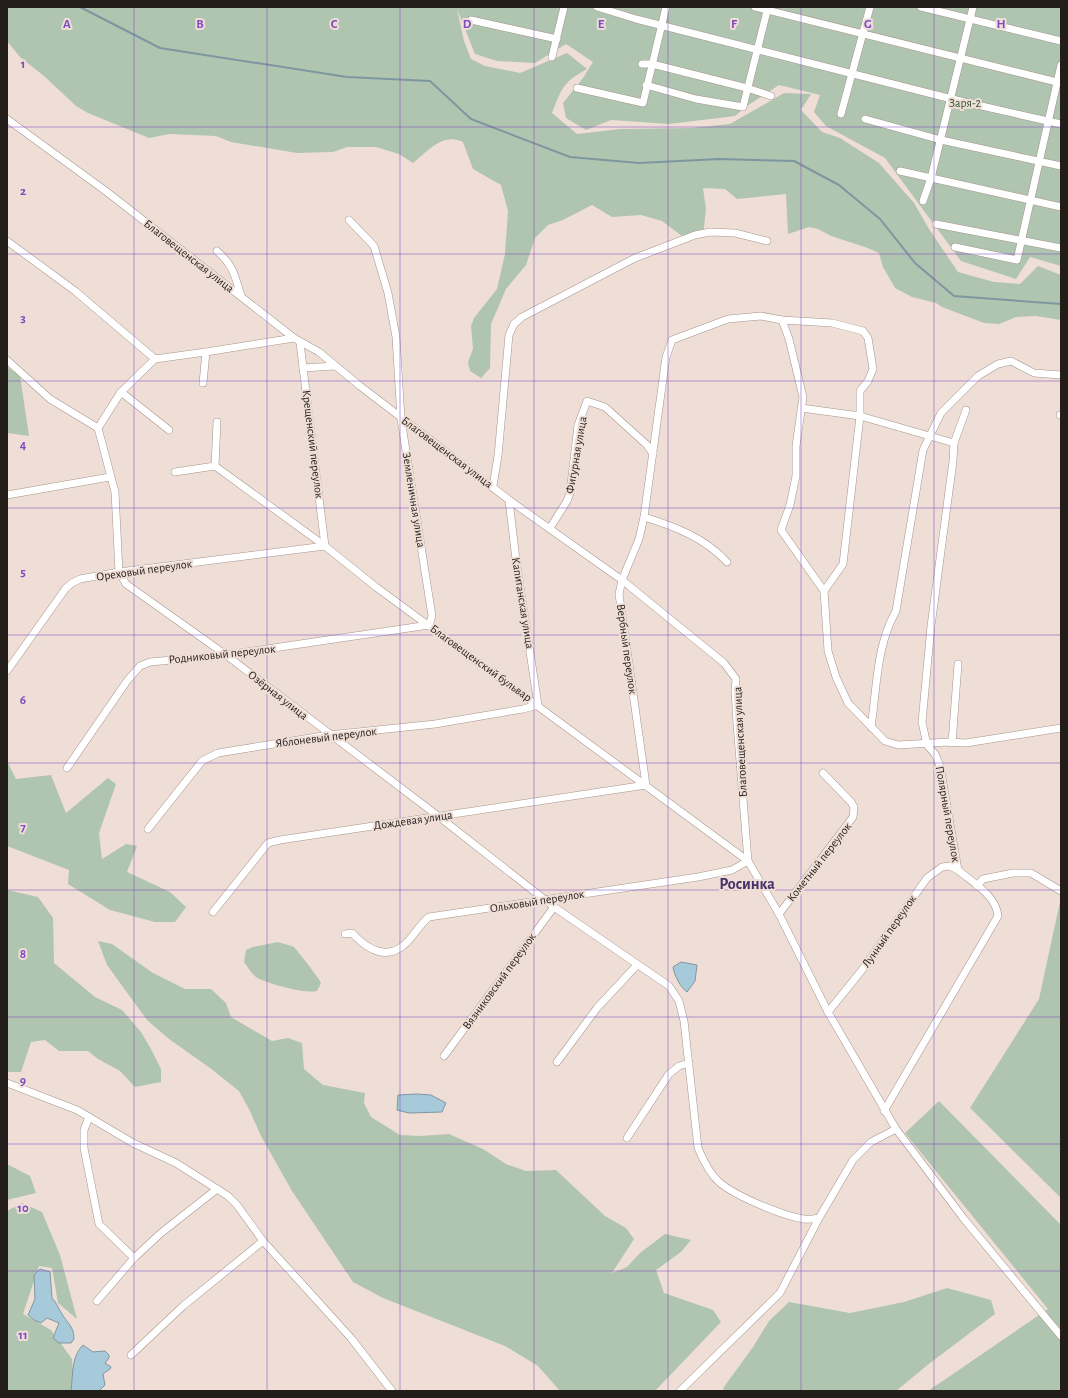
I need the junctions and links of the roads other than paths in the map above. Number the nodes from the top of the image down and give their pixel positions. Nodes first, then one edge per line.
1 (564, 7) edge
2 (597, 7) edge
3 (666, 7) edge
4 (755, 7) edge
5 (870, 7) edge
6 (921, 7) edge
7 (973, 7) edge
8 (767, 9) edge
9 (970, 19) junction
10 (471, 20) dead end
11 (661, 24) junction
12 (864, 35) junction
13 (557, 39) junction
14 (1061, 41) edge
15 (758, 49) junction
16 (552, 57) dead end
17 (960, 59) junction
18 (642, 64) dead end
19 (652, 64) junction
20 (1061, 65) edge
21 (852, 73) junction
22 (1059, 82) edge
23 (646, 85) junction
24 (577, 88) dead end
25 (747, 88) junction
26 (771, 96) dead end
27 (951, 98) junction
28 (841, 114) dead end
29 (7, 119) edge
30 (865, 119) dead end
31 (1049, 121) junction
32 (1061, 124) edge
33 (941, 140) junction
34 (1038, 160) junction
35 (1061, 166) edge
36 (900, 171) dead end
37 (931, 178) junction
38 (1029, 199) junction
39 (923, 201) dead end
40 (1061, 207) edge
41 (349, 220) dead end
42 (936, 224) dead end
43 (1021, 240) junction
44 (7, 241) edge
45 (767, 241) dead end
46 (955, 247) dead end
47 (1061, 248) edge
48 (217, 251) dead end
49 (242, 297) junction
50 (782, 320) junction
51 (297, 340) junction
52 (206, 352) junction
53 (155, 359) junction
54 (7, 360) edge
55 (335, 366) junction
56 (303, 368) junction
57 (1061, 375) edge
58 (203, 383) dead end
59 (122, 392) junction
60 (801, 408) junction
61 (966, 410) dead end
62 (860, 416) junction
63 (401, 419) junction
64 (217, 422) dead end
65 (98, 428) junction
66 (169, 430) dead end
67 (930, 436) junction
68 (954, 443) junction
69 (654, 454) junction
70 (215, 466) junction
71 (175, 472) dead end
72 (110, 477) junction
73 (493, 486) junction
74 (7, 495) edge
75 (510, 500) junction
76 (644, 517) junction
77 (550, 528) junction
78 (325, 546) junction
79 (726, 562) dead end
80 (119, 572) junction
81 (622, 580) junction
82 (824, 590) junction
83 (429, 625) junction
84 (226, 655) junction
85 (958, 664) dead end
86 (7, 671) edge
87 (538, 705) junction
88 (871, 727) junction
89 (1061, 728) edge
90 (329, 735) junction
91 (952, 743) junction
92 (927, 745) junction
93 (67, 768) dead end
94 (823, 773) dead end
95 (646, 786) junction
96 (438, 816) junction
97 (148, 828) dead end
98 (748, 861) junction
99 (958, 870) junction
100 (977, 886) junction
101 (1061, 891) edge
102 (545, 900) junction
103 (554, 907) junction
104 (213, 912) dead end
105 (779, 914) junction
106 (345, 934) dead end
107 (637, 965) junction
108 (828, 1012) junction
109 (444, 1056) dead end
110 (557, 1062) dead end
111 (689, 1063) junction
112 (7, 1083) edge
113 (884, 1111) junction
114 (89, 1117) junction
115 (896, 1129) junction
116 (626, 1138) dead end
117 (217, 1189) junction
118 (819, 1218) junction
119 (263, 1241) junction
120 (134, 1258) junction
121 (97, 1301) dead end
122 (1061, 1336) edge
123 (131, 1355) dead end
124 (392, 1391) edge
125 (680, 1391) edge

1 - 13 street
2 - 11 street
3 - 11 street
4 - 8 street
5 - 12 street
6 - 9 street
7 - 9 street
8 - 12 street
8 - 15 street
9 - 14 street
9 - 17 street
10 - 13 street
11 - 15 street
11 - 19 street
12 - 17 street
12 - 21 street
13 - 16 street
15 - 21 street
15 - 25 street
17 - 22 street
17 - 27 street
18 - 19 street
19 - 23 street
19 - 25 street
20 - 22 street
21 - 27 street
21 - 28 street
22 - 31 street
23 - 24 street
23 - 25 street
25 - 26 street
27 - 31 street
27 - 33 street
29 - 49 street, Благовещенская улица
30 - 33 street
31 - 32 street
31 - 34 street
33 - 34 street
33 - 37 street
34 - 35 street
34 - 38 street
36 - 37 street
37 - 38 street
37 - 39 street
38 - 40 street
38 - 43 street
41 - 63 street, Земленичная улица
42 - 43 street
43 - 46 street
43 - 47 street
44 - 53 street
45 - 73 street
48 - 49 street
49 - 51 street, Благовещенская улица
50 - 60 street
50 - 62 street
50 - 69 street, Вербный переулок
51 - 52 street
51 - 55 street, Благовещенская улица
51 - 56 street, Крещенский переулок
52 - 53 street
52 - 58 street
53 - 59 street
54 - 65 street
55 - 56 street
55 - 63 street, Благовещенская улица
56 - 78 street, Крещенский переулок
57 - 67 street
59 - 65 street
59 - 66 street
60 - 62 street
60 - 82 street
61 - 68 street, Полярный переулок
62 - 67 street
62 - 82 street
63 - 73 street, Благовещенская улица
63 - 83 street, Земленичная улица
64 - 70 street
65 - 72 street
67 - 68 street
67 - 88 street
68 - 92 street, Полярный переулок
69 - 76 street, Вербный переулок
69 - 77 street, Фигурная улица
70 - 71 street
70 - 78 street, Благовещенский бульвар
72 - 74 street
72 - 80 street
73 - 75 street, Благовещенская улица
75 - 77 street, Благовещенская улица
75 - 87 street, Капитанская улица
76 - 79 street
76 - 81 street, Вербный переулок
77 - 81 street, Благовещенская улица
78 - 80 street, Ореховый переулок
78 - 83 street, Благовещенский бульвар
80 - 84 street, Озёрная улица
80 - 86 street, Ореховый переулок
81 - 95 street, Вербный переулок
81 - 98 street, Благовещенская улица
82 - 88 street
83 - 84 street, Родниковый переулок
83 - 87 street, Благовещенский бульвар
84 - 90 street, Озёрная улица
84 - 93 street, Родниковый переулок
85 - 91 street
87 - 90 street, Яблоневый переулок
87 - 95 street, Благовещенский бульвар
88 - 92 street
89 - 91 street
90 - 96 street, Озёрная улица
90 - 97 street, Яблоневый переулок
91 - 92 street
92 - 99 street, Полярный переулок
94 - 105 street, Кометный переулок
95 - 96 street, Дождевая улица
95 - 98 street, Благовещенский бульвар
96 - 102 street, Озёрная улица
96 - 104 street, Дождевая улица
98 - 102 street, Ольховый переулок
98 - 105 street
99 - 100 street, Полярный переулок
99 - 108 street, Лунный переулок
100 - 101 street
100 - 113 street, Полярный переулок
102 - 103 street, Озёрная улица
102 - 106 street, Ольховый переулок
103 - 107 street, Озёрная улица
103 - 109 street, Вязниковский переулок
105 - 108 street
107 - 110 street
107 - 111 street, Озёрная улица
108 - 113 street
111 - 116 street
111 - 118 street, Озёрная улица
112 - 114 street
113 - 115 street
114 - 117 street
114 - 120 street
115 - 118 street
115 - 122 street
117 - 119 street
117 - 120 street
118 - 125 street
119 - 123 street
119 - 124 street
120 - 121 street

